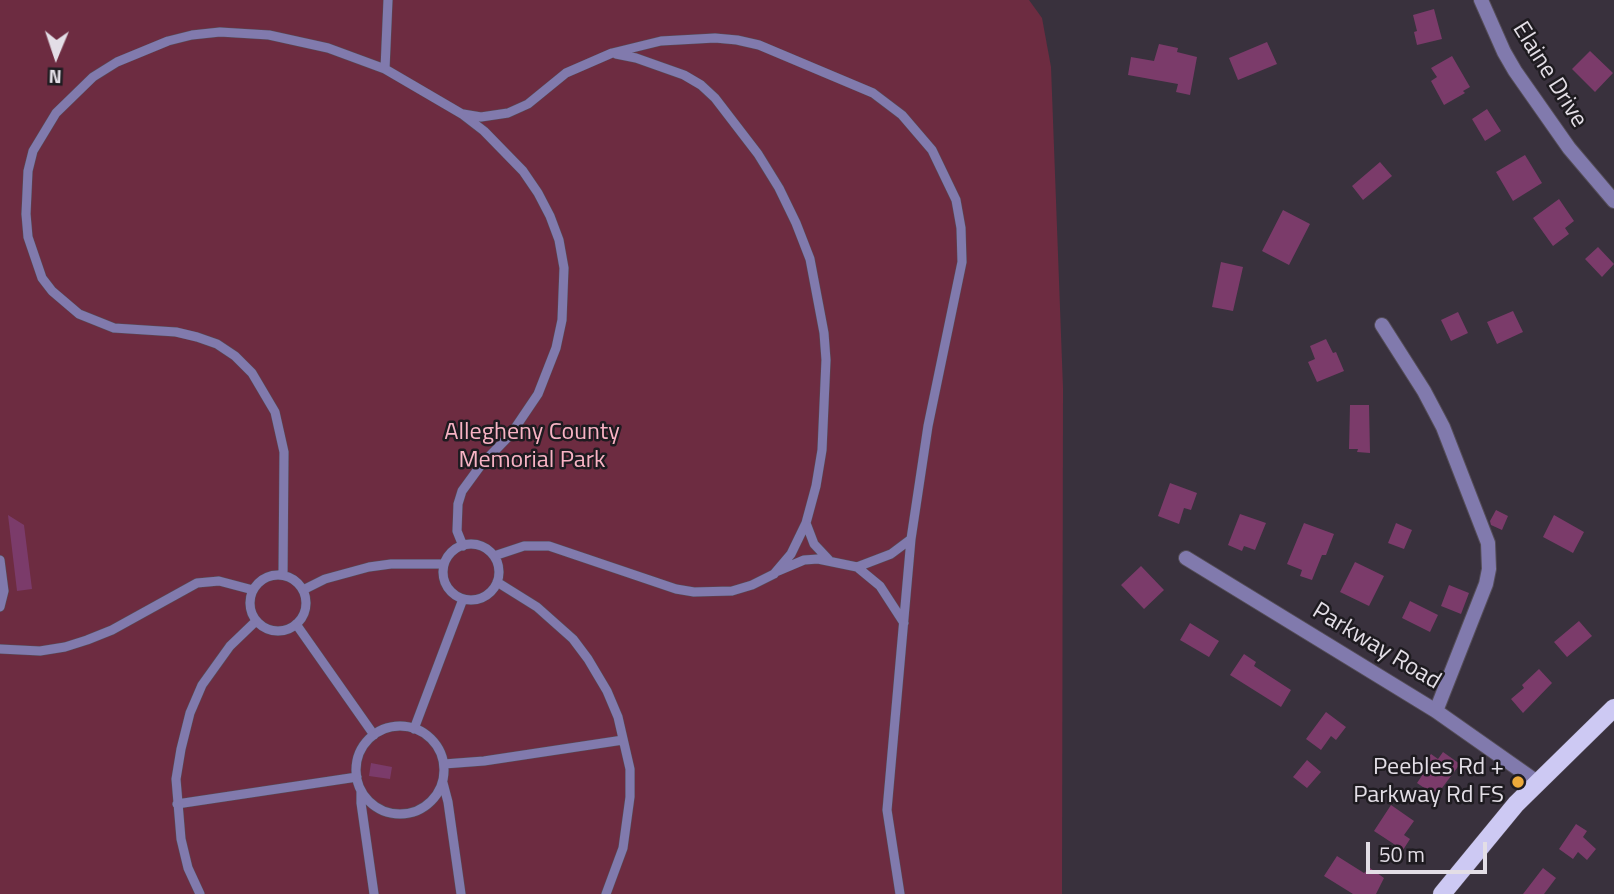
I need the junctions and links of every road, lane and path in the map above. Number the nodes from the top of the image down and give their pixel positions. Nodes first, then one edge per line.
1 (388, 0) edge
2 (1481, 0) edge
3 (612, 53) junction
4 (385, 69) junction
5 (462, 114) junction
6 (1614, 201) edge
7 (1382, 325) dead end
8 (806, 523) junction
9 (911, 539) junction
10 (463, 546) junction
11 (494, 556) junction
12 (1186, 558) dead end
13 (0, 560) edge
14 (830, 560) junction
15 (444, 564) junction
16 (857, 567) junction
17 (774, 574) junction
18 (283, 575) junction
19 (497, 582) junction
20 (253, 590) junction
21 (303, 590) junction
22 (463, 598) junction
23 (0, 607) edge
24 (256, 621) junction
25 (904, 623) junction
26 (296, 624) junction
27 (0, 649) edge
28 (1614, 708) edge
29 (1436, 711) junction
30 (414, 729) junction
31 (374, 735) junction
32 (623, 740) junction
33 (444, 764) junction
34 (357, 777) junction
35 (1537, 782) junction
36 (443, 783) junction
37 (361, 791) junction
38 (177, 804) junction
39 (200, 894) edge
40 (374, 894) edge
41 (461, 894) edge
42 (606, 894) edge
43 (900, 894) edge
44 (1441, 894) edge

1 - 4 lane
2 - 6 street, Elaine Drive
3 - 5 lane
3 - 8 lane
3 - 9 lane
4 - 5 lane
4 - 18 lane
5 - 10 lane
7 - 29 street
8 - 14 lane
8 - 17 lane
9 - 16 lane
9 - 25 lane
10 - 11 lane
10 - 15 lane
11 - 17 lane
11 - 19 lane
12 - 29 street, Parkway Road
13 - 23 lane
14 - 16 lane
14 - 17 lane
15 - 21 lane
15 - 22 lane
16 - 25 lane
18 - 20 lane
18 - 21 lane
19 - 22 lane
19 - 32 lane
20 - 24 lane
20 - 27 lane
21 - 26 lane
22 - 30 lane
24 - 26 lane
24 - 38 lane
25 - 43 lane
26 - 31 lane
28 - 35 main road
29 - 35 street, Parkway Road
30 - 31 lane
30 - 33 lane
31 - 34 lane
32 - 33 lane
32 - 42 lane
33 - 36 lane
34 - 37 lane
34 - 38 lane
35 - 44 main road
36 - 37 lane
36 - 41 lane
37 - 40 lane
38 - 39 lane

